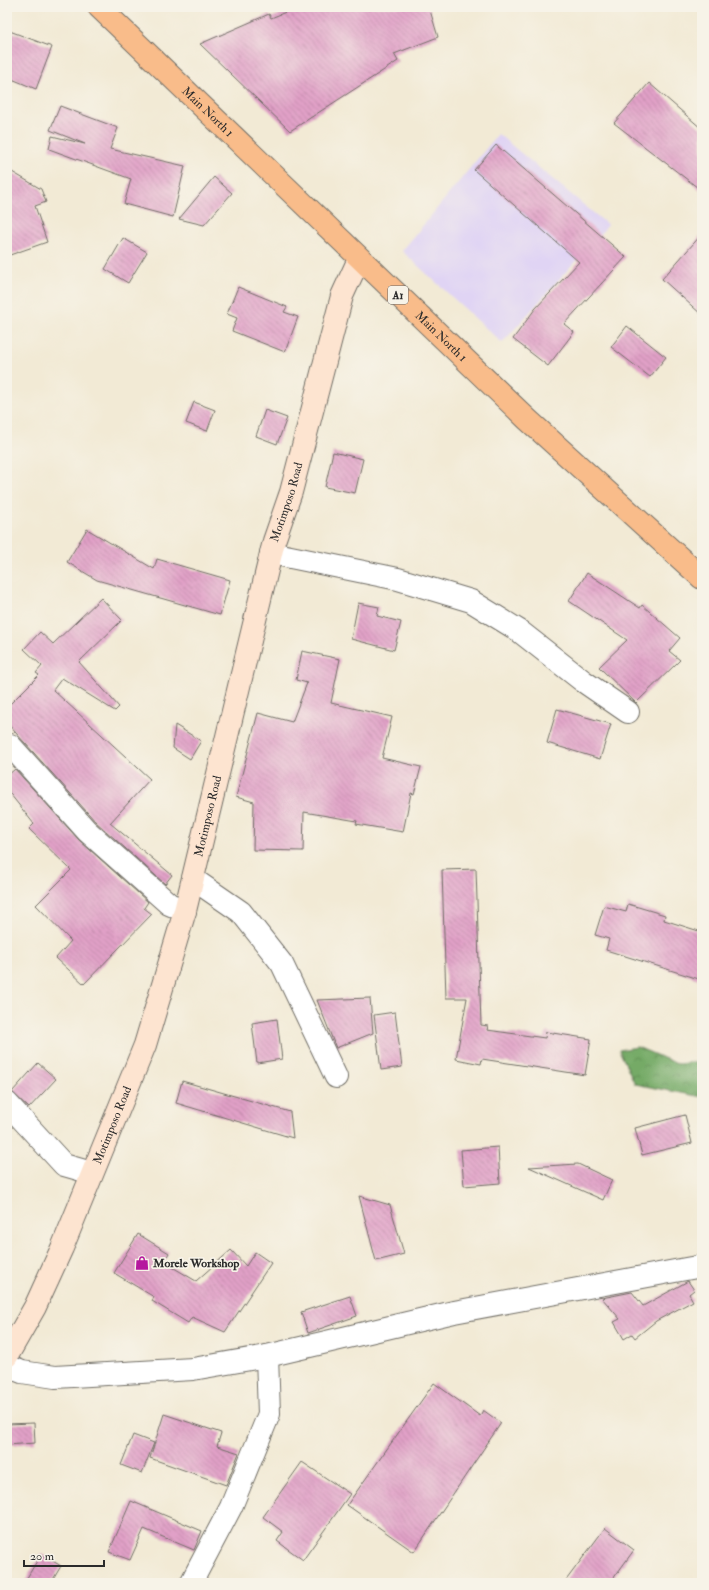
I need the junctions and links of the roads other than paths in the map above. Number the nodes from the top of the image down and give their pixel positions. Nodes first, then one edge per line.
1 (99, 7) edge
2 (359, 259) junction
3 (271, 553) junction
4 (702, 578) edge
5 (628, 712) dead end
6 (7, 748) edge
7 (193, 879) junction
8 (185, 911) junction
9 (336, 1077) dead end
10 (7, 1103) edge
11 (92, 1173) junction
12 (702, 1266) edge
13 (7, 1356) edge
14 (267, 1356) junction
15 (7, 1366) edge
16 (191, 1583) edge

1 - 2 main road, Main North 1 / A1
2 - 3 street, Motimposo Road
2 - 4 main road, Main North 1 / A1
3 - 5 street
3 - 7 street, Motimposo Road
6 - 8 street
7 - 8 street, Motimposo Road
7 - 9 street
8 - 11 street, Motimposo Road
10 - 11 street
11 - 13 street, Motimposo Road
12 - 14 street
14 - 15 street
14 - 16 street

